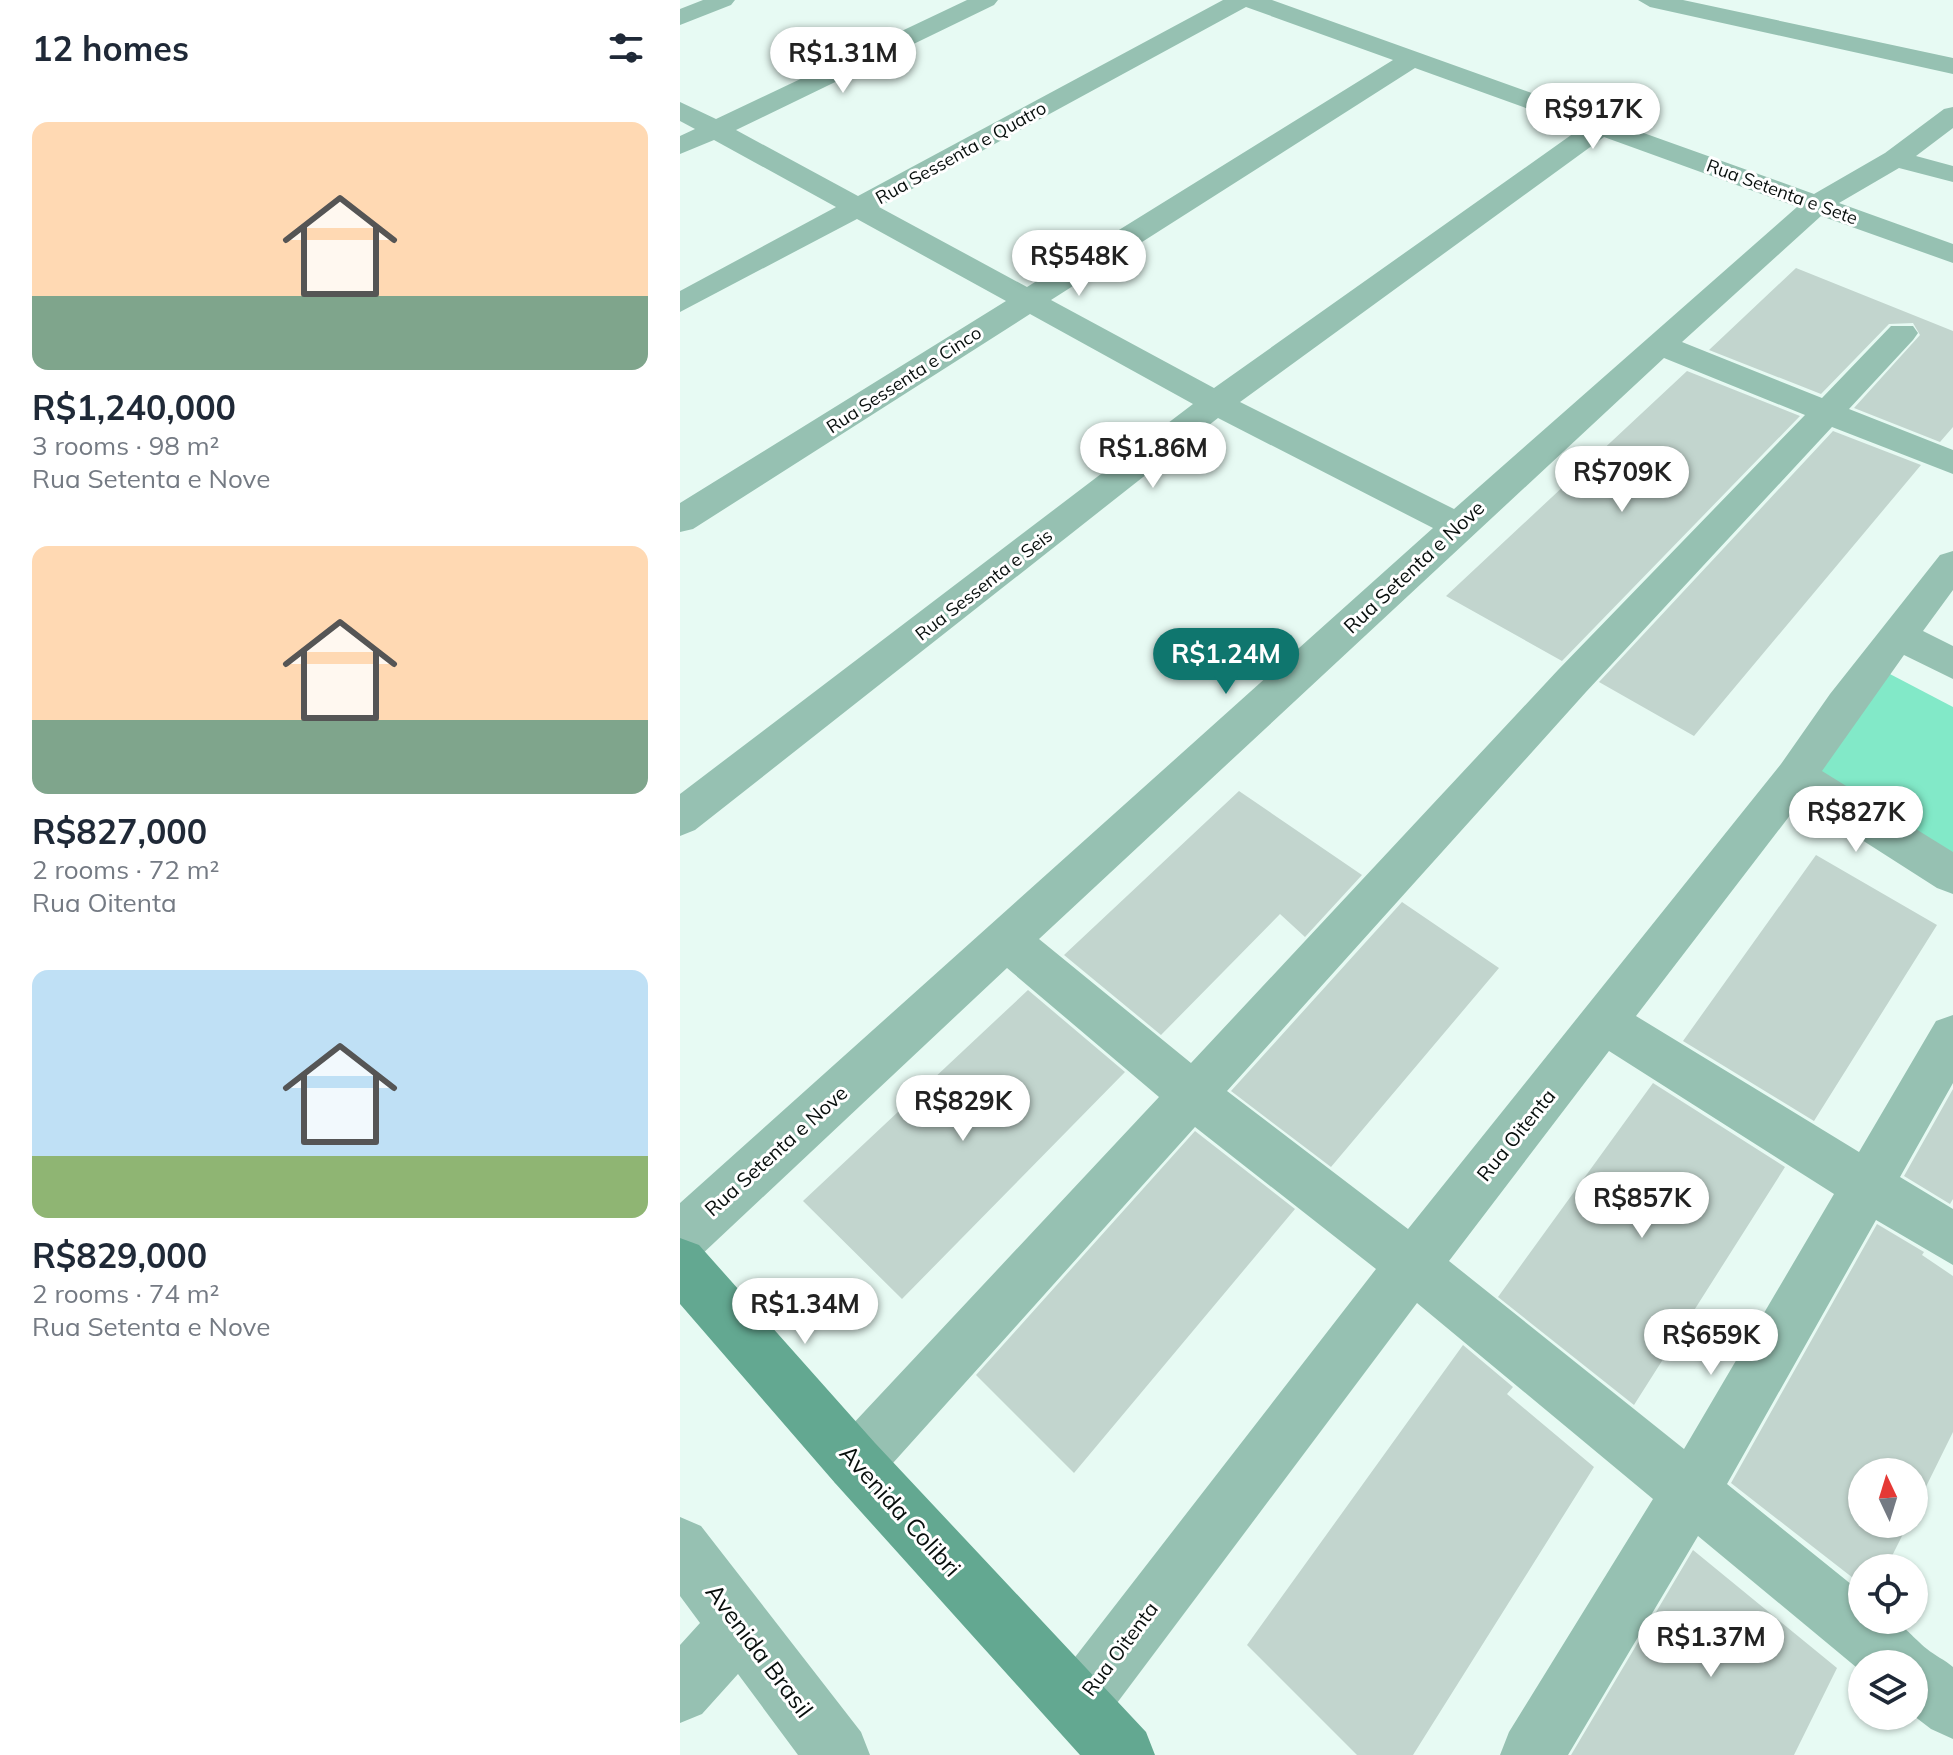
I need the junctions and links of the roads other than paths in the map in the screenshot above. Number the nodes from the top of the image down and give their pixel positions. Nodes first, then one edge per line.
1 (723, 0) edge
2 (986, 0) edge
3 (1241, 0) edge
4 (1250, 0) edge
5 (1650, 0) edge
6 (680, 18) edge
7 (1412, 59) junction
8 (1953, 66) edge
9 (680, 110) edge
10 (1953, 115) edge
11 (1600, 127) junction
12 (716, 129) junction
13 (680, 146) edge
14 (1895, 159) junction
15 (1953, 174) edge
16 (1817, 204) junction
17 (858, 209) junction
18 (1953, 254) edge
19 (1027, 300) junction
20 (680, 303) edge
21 (1902, 333) dead end
22 (1660, 345) junction
23 (1216, 403) junction
24 (1829, 413) junction
25 (1953, 463) edge
26 (680, 520) edge
27 (1458, 526) junction
28 (1953, 564) edge
29 (1898, 635) junction
30 (1953, 664) edge
31 (1796, 776) junction
32 (680, 818) edge
33 (1953, 875) edge
34 (1008, 941) junction
35 (1606, 1023) junction
36 (1953, 1037) edge
37 (1193, 1095) junction
38 (1866, 1185) junction
39 (680, 1238) edge
40 (1953, 1239) edge
41 (680, 1264) edge
42 (1413, 1265) junction
43 (855, 1463) junction
44 (1691, 1492) junction
45 (680, 1547) edge
46 (740, 1624) junction
47 (1884, 1650) edge
48 (1928, 1686) edge
49 (680, 1692) edge
50 (1077, 1705) junction
51 (1953, 1707) edge
52 (838, 1755) edge
53 (1123, 1755) edge
54 (1532, 1755) edge

1 - 6 street
2 - 12 street
3 - 17 street, Rua Sessenta e Quatro
4 - 7 street, Rua Setenta e Sete
5 - 8 street
7 - 11 street, Rua Setenta e Sete
7 - 19 street, Rua Sessenta e Cinco
9 - 12 street
10 - 14 street, Rua Setenta e Nove
11 - 16 street, Rua Setenta e Sete
11 - 23 street, Rua Sessenta e Seis
12 - 13 street
12 - 17 street
14 - 15 street
14 - 16 street, Rua Setenta e Nove
16 - 18 street, Rua Setenta e Sete
16 - 22 street, Rua Setenta e Nove
17 - 19 street
17 - 20 street, Rua Sessenta e Quatro
19 - 23 street
19 - 26 street, Rua Sessenta e Cinco
21 - 24 street
22 - 24 street
22 - 27 street, Rua Setenta e Nove
23 - 27 street
23 - 32 street, Rua Sessenta e Seis
24 - 25 street
24 - 37 street
27 - 34 street, Rua Setenta e Nove
28 - 29 street, Rua Oitenta
29 - 30 street
29 - 31 street, Rua Oitenta
31 - 33 street
31 - 35 street, Rua Oitenta
34 - 37 street
34 - 39 street, Rua Setenta e Nove
35 - 38 street
35 - 42 street, Rua Oitenta
36 - 38 street
37 - 42 street
37 - 43 street
38 - 40 street
38 - 44 street
41 - 43 main road, Avenida Colibri
42 - 44 street
42 - 50 street, Rua Oitenta
43 - 50 main road, Avenida Colibri
44 - 47 street
44 - 54 street
45 - 46 street, Avenida Brasil
46 - 49 street
46 - 52 street, Avenida Brasil
48 - 51 street
50 - 53 main road, Avenida Colibri

